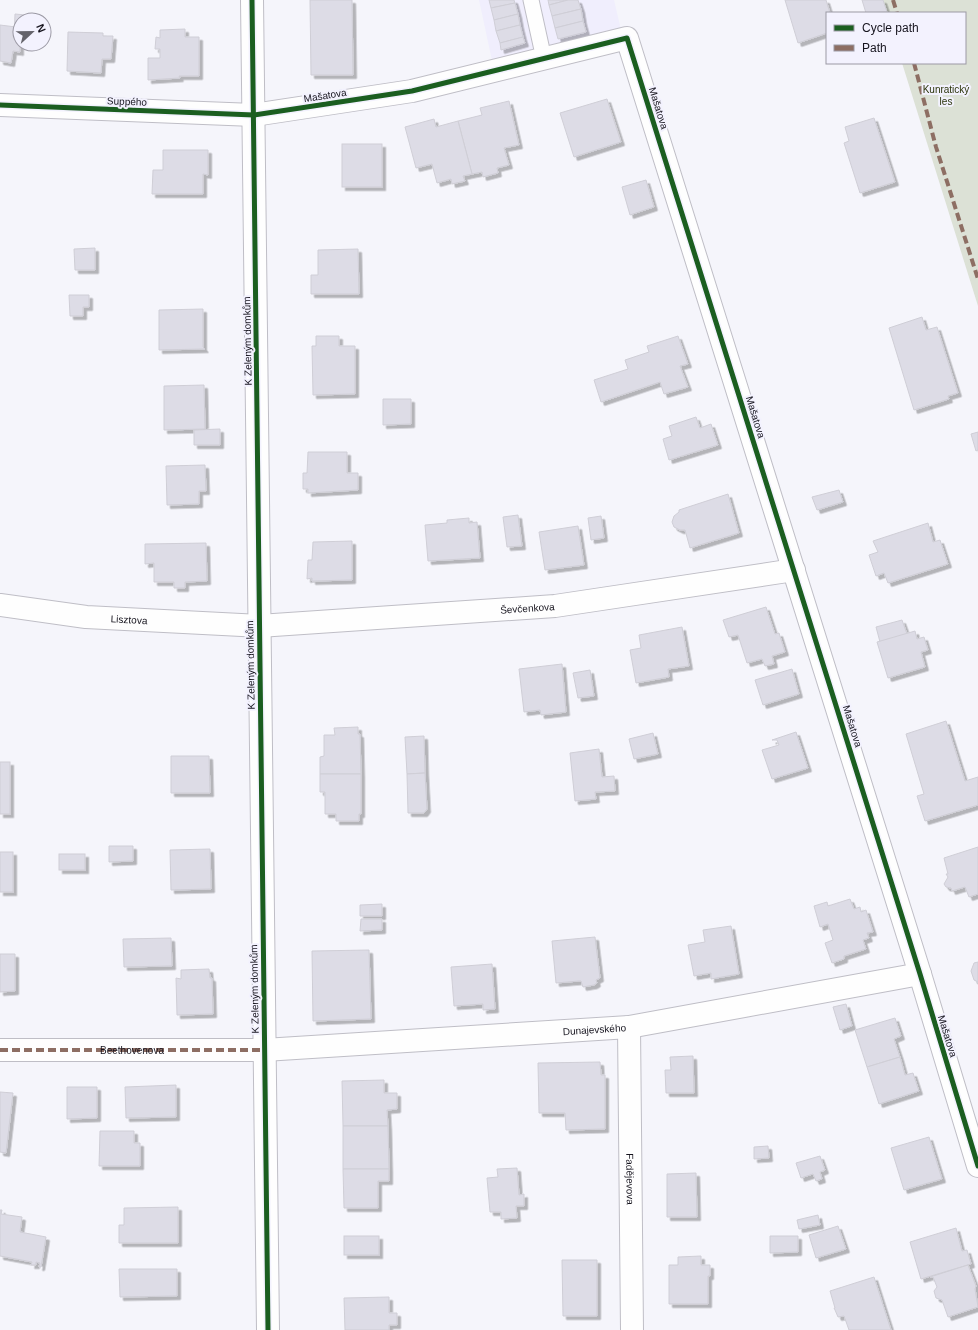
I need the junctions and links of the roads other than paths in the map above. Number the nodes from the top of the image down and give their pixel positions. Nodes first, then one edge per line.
1 (252, 0) edge
2 (531, 0) edge
3 (544, 59) junction
4 (0, 105) edge
5 (254, 115) junction
6 (794, 570) junction
7 (0, 605) edge
8 (259, 626) junction
9 (920, 974) junction
10 (629, 1027) junction
11 (0, 1050) edge
12 (264, 1050) junction
13 (978, 1166) edge
14 (268, 1330) edge
15 (632, 1330) edge

1 - 5 street, K Zeleným domkům
2 - 3 lane
3 - 5 street, Mašatova
3 - 6 street, Mašatova
4 - 5 street, Suppého
5 - 8 street, K Zeleným domkům
6 - 8 street, Ševčenkova
6 - 9 street, Mašatova
7 - 8 street, Lisztova
8 - 12 street, K Zeleným domkům
9 - 10 street, Dunajevského
9 - 13 street, Mašatova
10 - 12 street, Dunajevského
10 - 15 street, Fadějevova
11 - 12 street, Beethovenova
12 - 14 street, K Zeleným domkům

